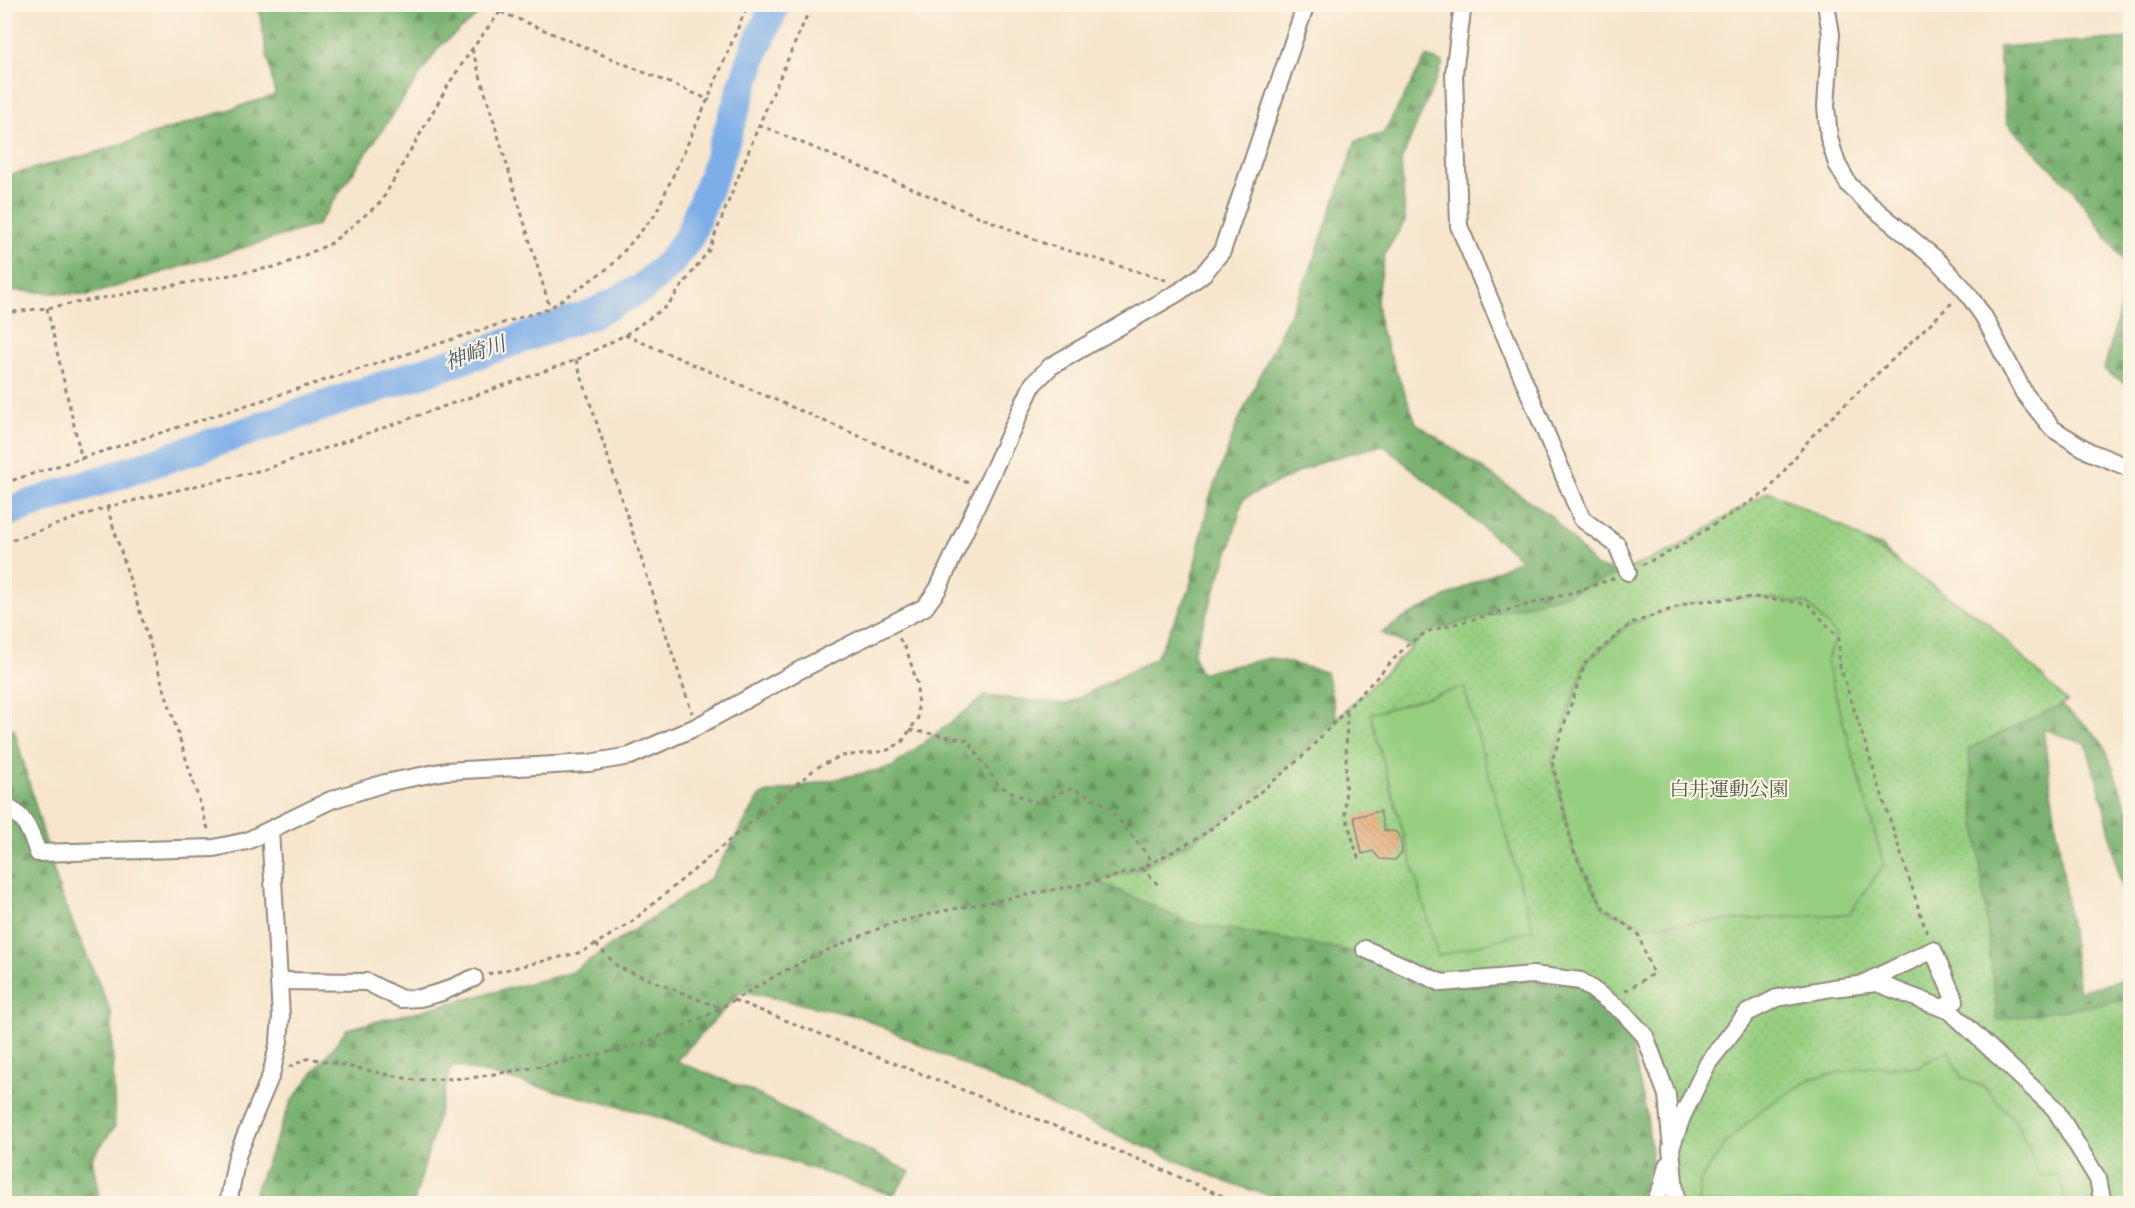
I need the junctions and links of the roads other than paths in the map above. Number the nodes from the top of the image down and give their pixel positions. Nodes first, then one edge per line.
1 (1306, 4) edge
2 (1463, 4) edge
3 (1826, 4) edge
4 (2130, 468) edge
5 (1628, 572) road end
6 (4, 806) edge
7 (270, 830) junction
8 (1365, 949) dead end
9 (474, 978) road end
10 (279, 981) junction
11 (1860, 985) junction
12 (1942, 1008) junction
13 (1671, 1148) junction
14 (228, 1203) edge
15 (1654, 1203) edge
16 (1676, 1203) edge
17 (2103, 1203) edge

1 - 7 street
2 - 5 street
3 - 4 street
6 - 7 street
7 - 10 street
8 - 13 street
9 - 10 street
10 - 14 street
11 - 12 street
11 - 12 street
11 - 13 street
12 - 17 street
13 - 15 street
13 - 16 street

